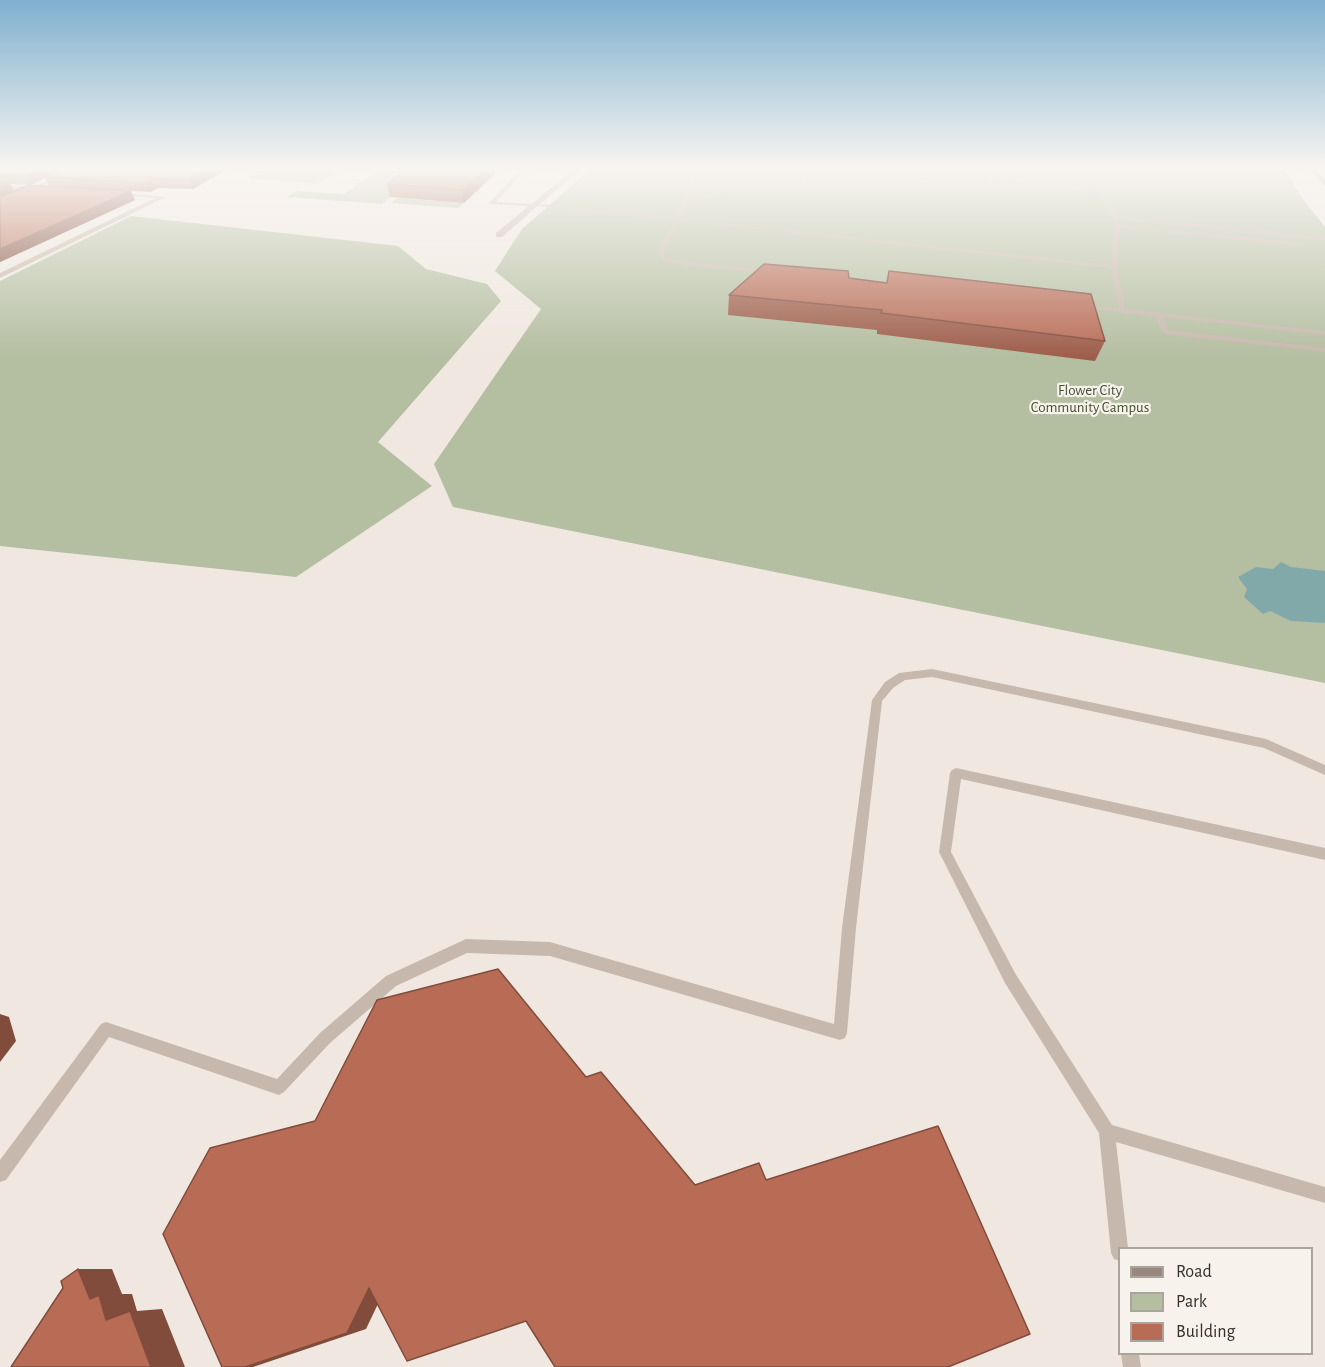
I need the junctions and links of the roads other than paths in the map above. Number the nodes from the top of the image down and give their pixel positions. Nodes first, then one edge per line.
1 (93, 231) edge
2 (505, 231) edge
3 (672, 231) edge
4 (778, 231) edge
5 (1117, 231) edge
6 (1167, 231) edge
7 (1246, 231) edge
8 (499, 236) dead end
9 (1325, 239) edge
10 (1325, 246) edge
11 (1114, 267) junction
12 (780, 273) edge
13 (0, 276) edge
14 (1075, 305) edge
15 (1122, 311) junction
16 (1159, 315) junction
17 (1325, 333) edge
18 (1325, 350) edge
19 (1325, 770) edge
20 (1325, 854) edge
21 (1107, 1131) junction
22 (0, 1174) edge
23 (1325, 1194) edge
24 (1118, 1247) edge

1 - 13 street
2 - 8 street
3 - 12 lane
4 - 11 lane
5 - 11 lane
6 - 10 lane
7 - 9 lane
11 - 15 lane
14 - 15 lane
15 - 16 lane
16 - 17 lane
16 - 18 lane
19 - 22 lane
20 - 21 lane
21 - 23 lane
21 - 24 lane

